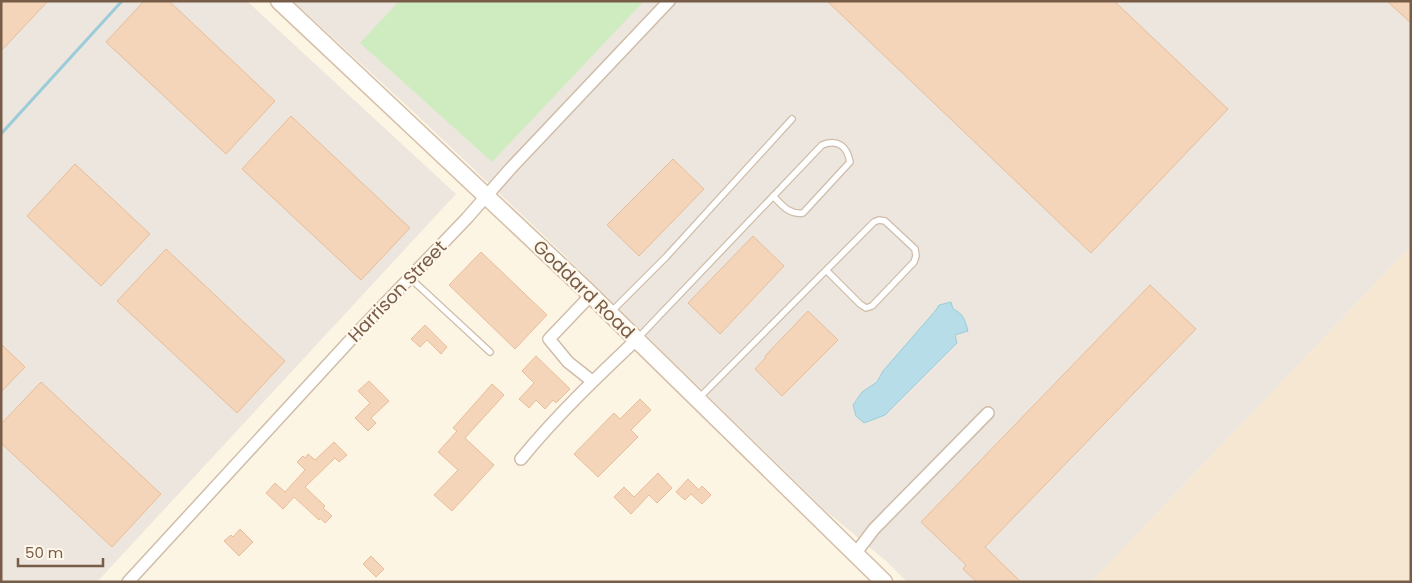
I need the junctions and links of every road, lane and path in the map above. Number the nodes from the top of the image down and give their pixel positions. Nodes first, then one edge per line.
1 (279, 1) edge
2 (669, 1) edge
3 (792, 119) dead end
4 (486, 196) junction
5 (773, 196) junction
6 (827, 271) junction
7 (410, 277) junction
8 (591, 295) junction
9 (609, 313) junction
10 (636, 340) junction
11 (490, 352) dead end
12 (592, 381) junction
13 (697, 400) junction
14 (988, 413) dead end
15 (521, 459) dead end
16 (855, 554) junction
17 (128, 582) edge
18 (884, 582) edge

1 - 4 main road, Goddard Road
2 - 4 street, Harrison Street
3 - 9 lane
4 - 7 street, Harrison Street
4 - 8 main road, Goddard Road
5 - 5 lane
5 - 10 lane
6 - 6 lane
6 - 13 lane
7 - 11 lane
7 - 17 street, Harrison Street
8 - 9 main road, Goddard Road
8 - 12 street
9 - 10 main road, Goddard Road
10 - 12 street
10 - 13 main road, Goddard Road
12 - 15 street
13 - 16 main road, Goddard Road
14 - 16 street
16 - 18 main road, Goddard Road

